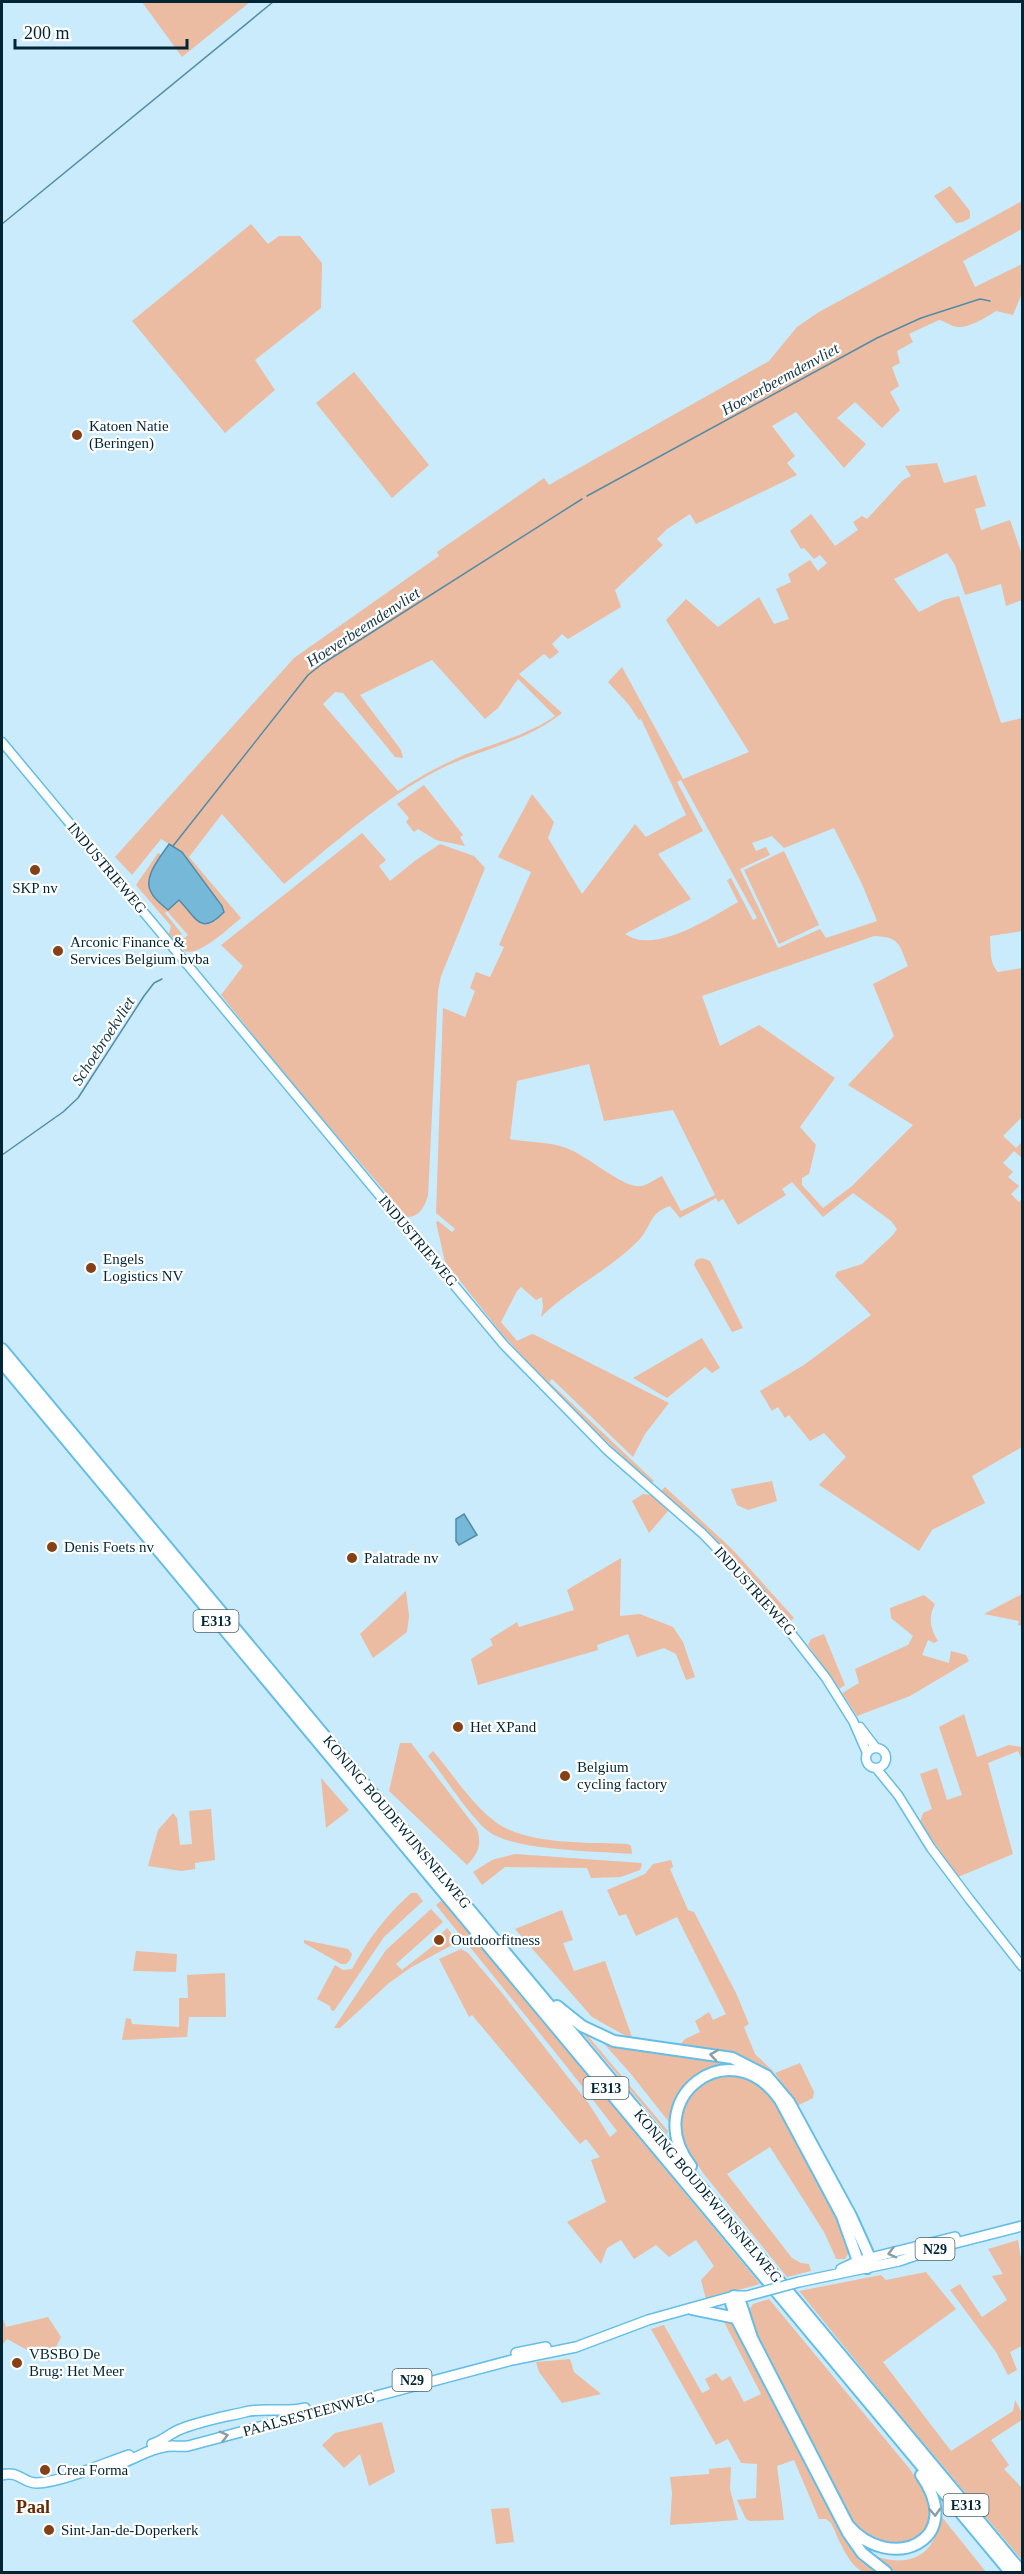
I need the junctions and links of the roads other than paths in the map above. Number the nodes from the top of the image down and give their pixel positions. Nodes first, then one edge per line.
1 (2, 742) edge
2 (2, 1349) edge
3 (2, 1363) edge
4 (853, 1721) junction
5 (876, 1748) junction
6 (867, 1753) junction
7 (880, 1766) junction
8 (1023, 1966) edge
9 (543, 1997) junction
10 (723, 2214) junction
11 (1023, 2220) edge
12 (1023, 2226) edge
13 (865, 2263) junction
14 (738, 2299) junction
15 (694, 2308) junction
16 (736, 2318) junction
17 (585, 2343) junction
18 (903, 2444) junction
19 (104, 2465) junction
20 (2, 2475) edge
21 (886, 2572) edge
22 (1010, 2572) edge
23 (1023, 2572) edge

1 - 4 main road, INDUSTRIEWEG
2 - 9 highway, KONING BOUDEWIJNSNELWEG / E313
3 - 18 highway, KONING BOUDEWIJNSNELWEG / E313
4 - 5 main road, INDUSTRIEWEG
4 - 6 main road, INDUSTRIEWEG
5 - 6 main road
5 - 7 main road, INDUSTRIEWEG
6 - 7 main road, INDUSTRIEWEG
7 - 8 main road, INDUSTRIEWEG
9 - 10 highway, KONING BOUDEWIJNSNELWEG / E313
13 -> 9 highway
10 - 13 highway
10 - 23 highway, KONING BOUDEWIJNSNELWEG / E313
11 -> 13 main road, PAALSESTEENWEG / N29
12 - 13 main road, PAALSESTEENWEG / N29
13 - 14 main road, PAALSESTEENWEG / N29, bridge
14 - 15 main road, PAALSESTEENWEG / N29
14 - 16 highway
18 -> 14 highway
15 - 16 highway
15 - 17 main road, PAALSESTEENWEG / N29
16 - 21 highway
19 -> 17 main road, PAALSESTEENWEG / N29
17 - 19 main road, PAALSESTEENWEG / N29
18 - 22 highway, KONING BOUDEWIJNSNELWEG / E313
19 - 20 main road, PAALSESTEENWEG / N29

